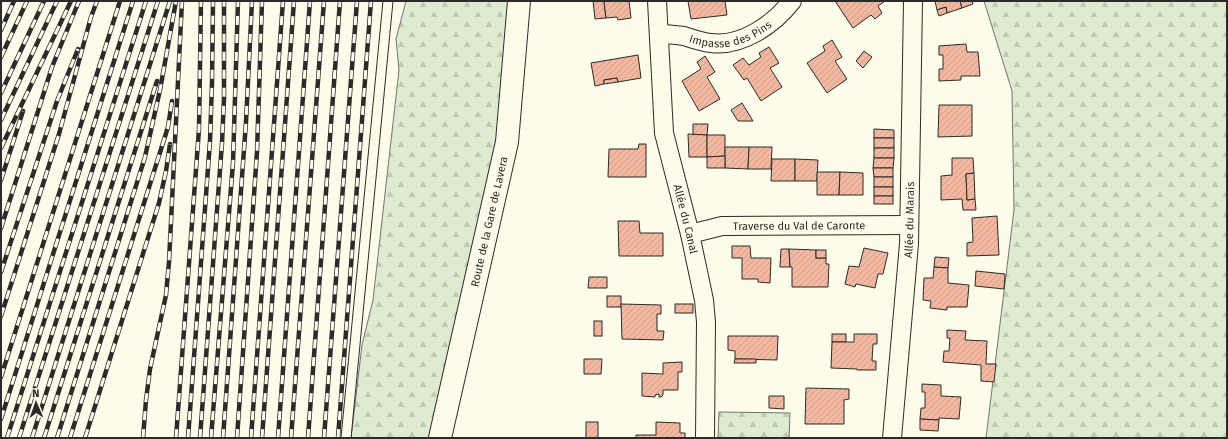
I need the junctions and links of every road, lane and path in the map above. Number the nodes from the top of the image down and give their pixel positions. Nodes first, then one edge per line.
1 (388, 1) edge
2 (519, 1) edge
3 (657, 1) edge
4 (792, 1) edge
5 (913, 1) edge
6 (660, 34) junction
7 (909, 225) junction
8 (690, 234) junction
9 (346, 438) edge
10 (440, 438) edge
11 (705, 438) edge
12 (892, 438) edge

1 - 9 lane
2 - 10 street, Route de la Gare de Lavera
3 - 6 street, Allée du Canal
4 - 6 street, Impasse des Pins
5 - 7 street, Allée du Marais
6 - 8 street, Allée du Canal
7 - 8 street, Traverse du Val de Caronte
7 - 12 street, Allée du Marais
8 - 11 street, Allée du Canal

